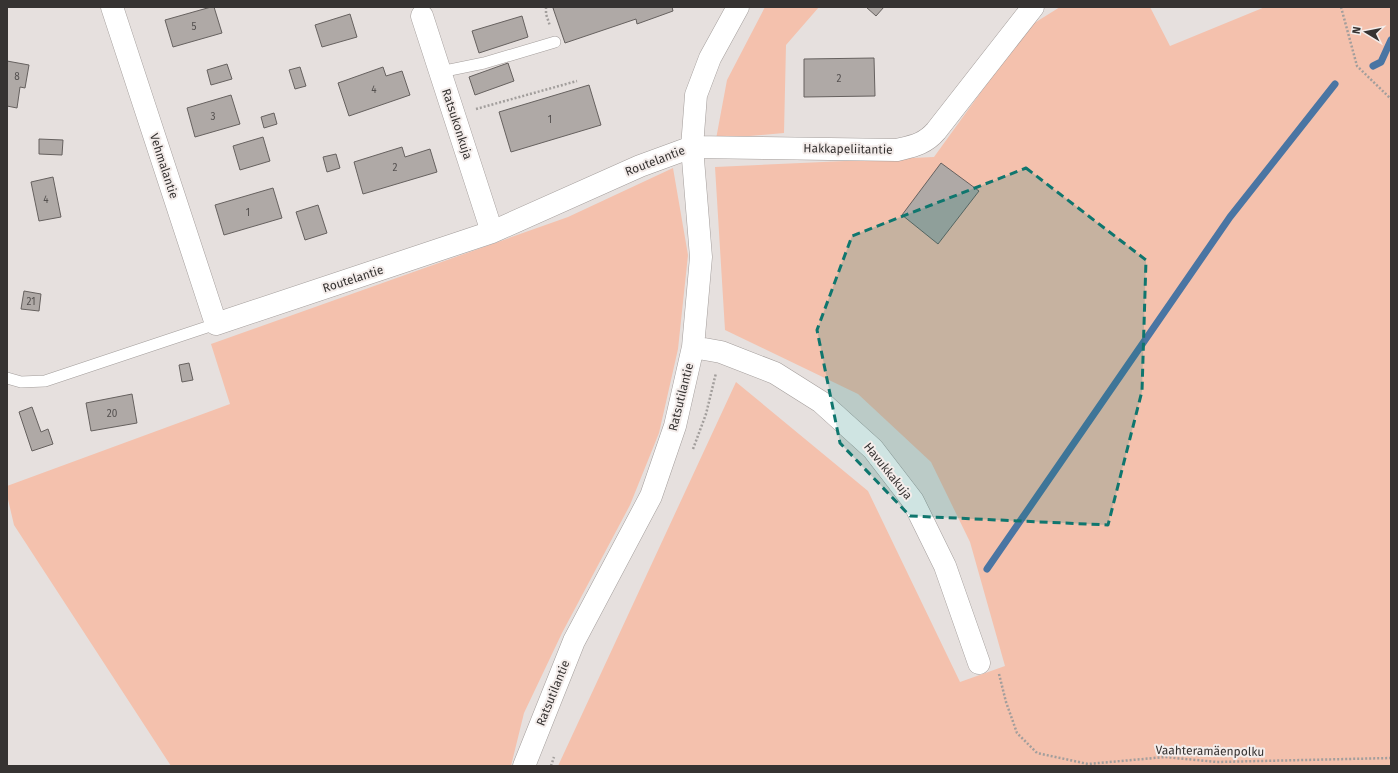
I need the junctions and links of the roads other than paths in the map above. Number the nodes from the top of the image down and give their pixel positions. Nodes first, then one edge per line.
1 (112, 7) edge
2 (738, 7) edge
3 (1033, 7) edge
4 (422, 16) dead end
5 (554, 42) dead end
6 (440, 72) junction
7 (692, 147) junction
8 (492, 232) junction
9 (216, 324) junction
10 (693, 347) junction
11 (7, 378) edge
12 (978, 663) dead end
13 (524, 766) edge

1 - 9 street, Vehmalantie
2 - 7 street, Ratsutilantie
3 - 7 street, Hakkapeliitantie
4 - 6 street, Ratsukonkuja
5 - 6 lane
6 - 8 street, Ratsukonkuja
7 - 8 street, Routelantie
7 - 10 street, Ratsutilantie
8 - 9 street, Routelantie
9 - 11 lane, Routelantie
10 - 12 street, Havukkakuja
10 - 13 street, Ratsutilantie

